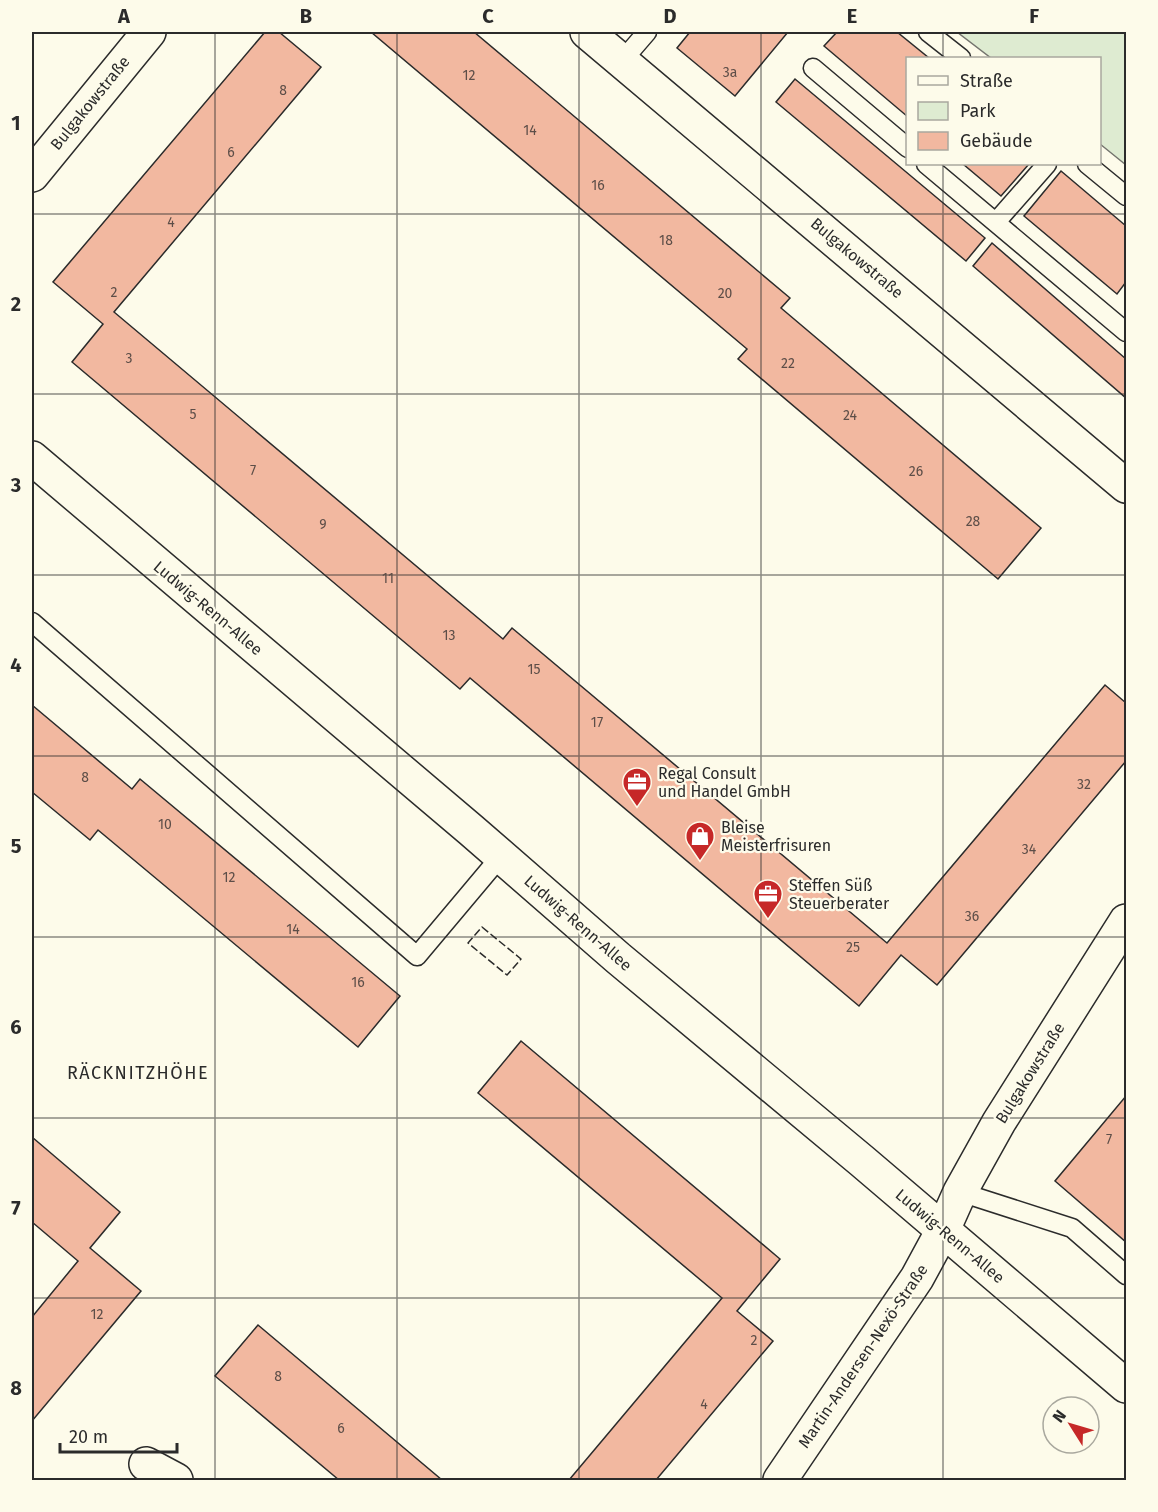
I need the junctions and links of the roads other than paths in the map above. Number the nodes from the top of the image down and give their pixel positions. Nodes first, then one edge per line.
1 (149, 32) edge
2 (587, 32) edge
3 (647, 32) edge
4 (928, 32) edge
5 (960, 57) edge
6 (622, 61) junction
7 (813, 68) dead end
8 (906, 146) edge
9 (927, 165) edge
10 (1046, 165) edge
11 (1088, 165) edge
12 (32, 176) edge
13 (1126, 196) edge
14 (996, 222) junction
15 (1126, 332) edge
16 (32, 458) edge
17 (1126, 486) edge
18 (32, 622) edge
19 (501, 856) junction
20 (1126, 921) edge
21 (960, 1192) junction
22 (943, 1230) junction
23 (1126, 1275) edge
24 (1126, 1386) edge
25 (146, 1464) dead end
26 (176, 1480) edge
27 (780, 1480) edge

1 - 12 street, Bulgakowstraße
2 - 6 street, Bulgakowstraße
3 - 6 lane
4 - 5 lane
6 - 17 street, Bulgakowstraße
7 - 8 lane
9 - 14 lane
10 - 14 lane
11 - 13 lane
14 - 15 lane
16 - 19 street, Ludwig-Renn-Allee
18 - 19 lane
19 - 22 street, Ludwig-Renn-Allee
20 - 21 street, Bulgakowstraße
21 - 22 street, Bulgakowstraße
21 - 23 lane
22 - 24 street, Ludwig-Renn-Allee
22 - 27 street, Martin-Andersen-Nexö-Straße
25 - 26 street

